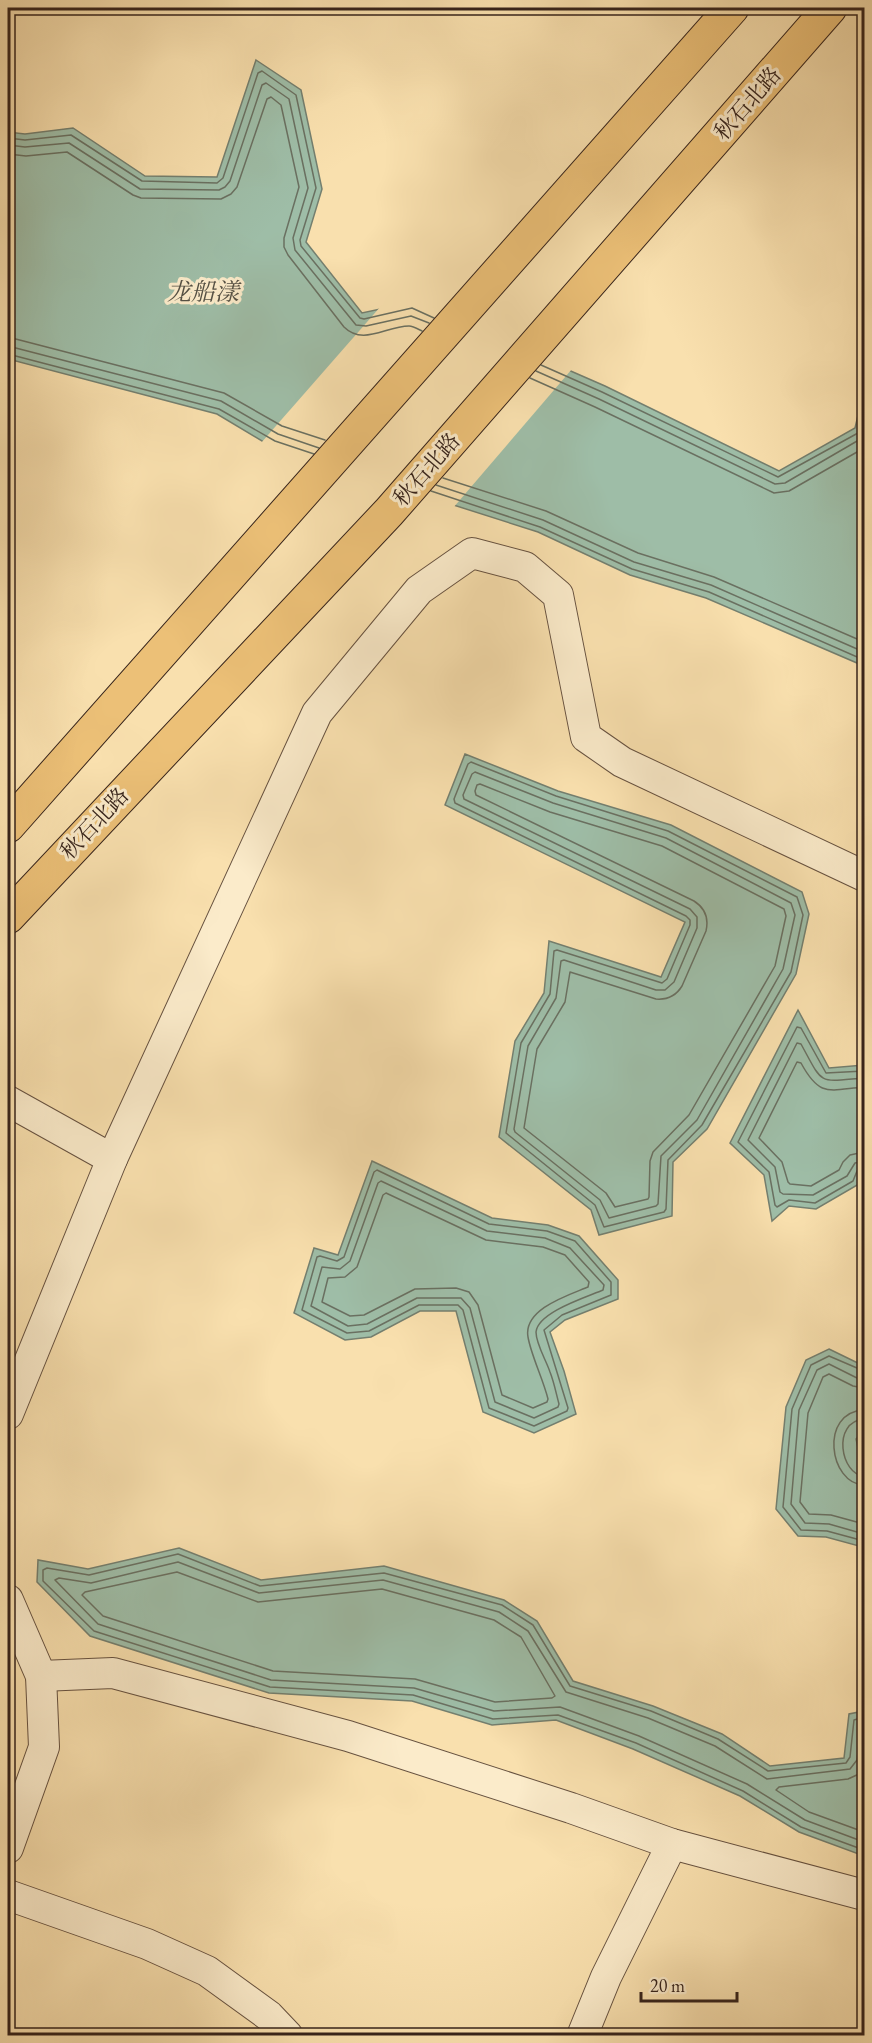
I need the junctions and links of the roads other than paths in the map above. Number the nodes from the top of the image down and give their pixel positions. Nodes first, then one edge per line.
1 (732, 8) edge
2 (830, 8) edge
3 (8, 826) edge
4 (864, 876) edge
5 (8, 917) edge
6 (8, 1101) edge
7 (112, 1160) junction
8 (8, 1414) edge
9 (8, 1600) edge
10 (41, 1676) junction
11 (672, 1844) junction
12 (8, 1848) edge
13 (8, 1895) edge
14 (864, 1895) edge
15 (288, 2036) edge
16 (582, 2036) edge

1 - 3 main road
2 - 5 main road, 秋石北路
4 - 7 street
6 - 7 street
7 - 8 street
9 - 10 street
10 - 11 street
10 - 12 street
11 - 14 street
11 - 16 street
13 - 15 street

